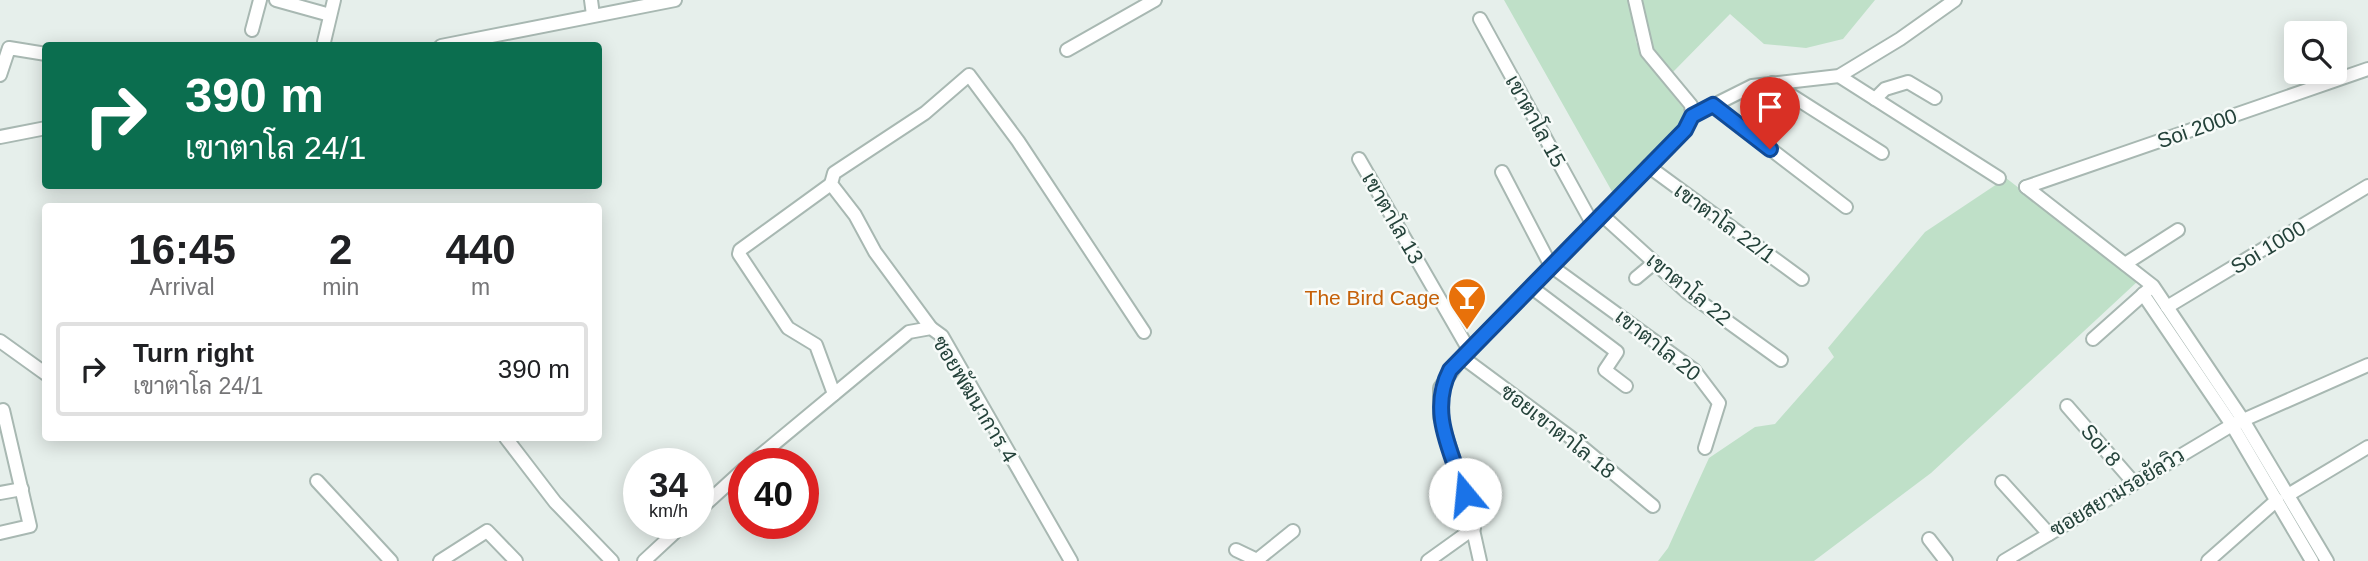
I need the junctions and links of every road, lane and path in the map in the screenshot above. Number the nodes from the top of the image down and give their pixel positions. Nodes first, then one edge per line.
1 (260, 0) edge
2 (276, 0) edge
3 (334, 0) edge
4 (591, 0) edge
5 (599, 0) edge
6 (675, 0) edge
7 (1155, 0) edge
8 (1636, 0) edge
9 (1955, 0) edge
10 (330, 15) junction
11 (597, 15) junction
12 (1480, 19) dead end
13 (252, 30) dead end
14 (324, 42) edge
15 (460, 42) edge
16 (1067, 50) dead end
17 (42, 53) edge
18 (2368, 69) edge
19 (0, 75) edge
20 (1839, 76) junction
21 (1772, 83) junction
22 (1935, 98) dead end
23 (1875, 99) junction
24 (1713, 105) junction
25 (1692, 116) junction
26 (42, 129) edge
27 (0, 137) edge
28 (1882, 153) dead end
29 (1359, 159) dead end
30 (1648, 166) junction
31 (1502, 172) dead end
32 (1999, 178) dead end
33 (831, 184) junction
34 (2368, 186) edge
35 (1846, 207) dead end
36 (1596, 219) junction
37 (2178, 230) dead end
38 (1654, 263) junction
39 (2125, 264) junction
40 (1551, 265) junction
41 (1636, 278) dead end
42 (1802, 279) dead end
43 (1531, 287) junction
44 (2148, 290) junction
45 (2167, 307) junction
46 (931, 328) junction
47 (1144, 332) dead end
48 (2093, 339) dead end
49 (0, 341) edge
50 (1466, 354) junction
51 (1781, 360) dead end
52 (2368, 365) edge
53 (42, 371) edge
54 (1626, 386) dead end
55 (834, 394) junction
56 (1, 406) edge
57 (2067, 406) dead end
58 (2237, 422) junction
59 (508, 441) edge
60 (2368, 447) edge
61 (769, 448) edge
62 (1705, 448) dead end
63 (6, 449) edge
64 (317, 481) dead end
65 (2002, 482) dead end
66 (2134, 483) junction
67 (728, 484) edge
68 (22, 489) junction
69 (0, 493) edge
70 (714, 496) edge
71 (2282, 498) junction
72 (1653, 506) dead end
73 (1474, 528) junction
74 (1293, 531) dead end
75 (0, 533) edge
76 (2049, 534) junction
77 (668, 539) edge
78 (1928, 539) dead end
79 (1236, 550) dead end
80 (2020, 551) junction
81 (448, 559) edge
82 (1258, 560) edge
83 (391, 561) edge
84 (516, 561) edge
85 (612, 561) edge
86 (644, 561) edge
87 (1071, 561) edge
88 (1428, 561) edge
89 (1480, 561) edge
90 (1946, 561) edge
91 (2004, 561) edge
92 (2029, 561) edge
93 (2208, 561) edge
94 (2312, 561) edge
95 (2327, 561) edge

1 - 13 street
2 - 10 street
3 - 10 street
4 - 11 street
5 - 11 street
6 - 11 street
7 - 16 street
8 - 25 street
9 - 20 street
10 - 14 street
11 - 15 street
12 - 36 street, เขาตาโล 15
17 - 19 street
18 - 39 street, Soi 2000
20 - 21 street
20 - 23 street
21 - 24 street
21 - 28 street
22 - 23 street
23 - 32 street
24 - 25 street
24 - 35 street
25 - 30 street
26 - 27 street
29 - 50 street, เขาตาโล 13
30 - 36 street
30 - 42 street, เขาตาโล 22/1
31 - 40 street
33 - 46 street
33 - 47 street
33 - 55 street
34 - 45 street, Soi 1000
36 - 38 street, เขาตาโล 22
36 - 40 street
37 - 39 street
38 - 41 street
38 - 51 street, เขาตาโล 22
39 - 44 street
40 - 43 street
40 - 62 street, เขาตาโล 20
43 - 50 street
43 - 54 street
44 - 45 street
44 - 48 street
44 - 58 street
45 - 58 street
46 - 55 street, ซอยพัฒนาการ 4
46 - 87 street, ซอยพัฒนาการ 4
49 - 53 street
50 - 72 street, ซอยเขาตาโล 18
50 - 73 street
52 - 58 street, ซอยสยามรอยัลวิว
55 - 61 street, ซอยพัฒนาการ 4
56 - 63 street
57 - 66 street, Soi 8
58 - 66 street, ซอยสยามรอยัลวิว
58 - 71 street
59 - 85 street
60 - 71 street
63 - 68 street
64 - 83 street
65 - 76 street
66 - 76 street, ซอยสยามรอยัลวิว
67 - 70 street
68 - 69 street
68 - 75 street
71 - 93 street
71 - 94 street
71 - 95 street
73 - 88 street
73 - 89 street
74 - 82 street
76 - 80 street, ซอยสยามรอยัลวิว
77 - 86 street
78 - 90 street
79 - 82 street
80 - 91 street, ซอยสยามรอยัลวิว
80 - 92 street
81 - 84 street

